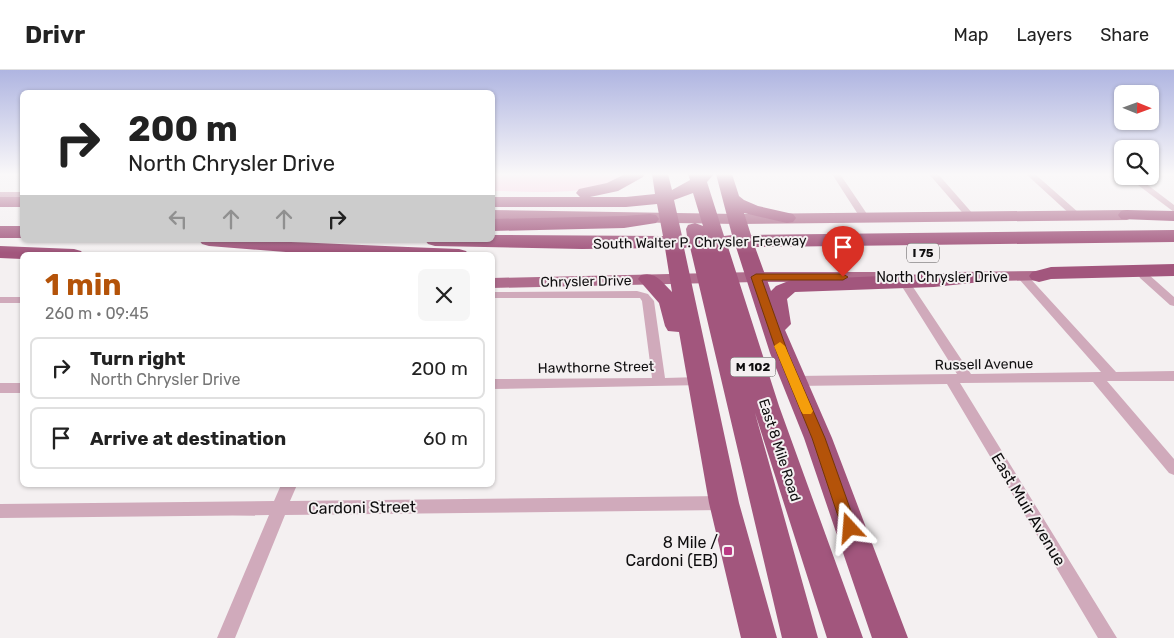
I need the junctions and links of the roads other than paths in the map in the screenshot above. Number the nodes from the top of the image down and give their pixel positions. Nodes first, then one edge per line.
1 (635, 201) edge
2 (666, 201) edge
3 (688, 201) edge
4 (704, 201) edge
5 (732, 201) edge
6 (734, 201) edge
7 (853, 201) edge
8 (956, 201) edge
9 (1060, 201) edge
10 (1161, 201) edge
11 (0, 202) edge
12 (20, 202) edge
13 (495, 202) edge
14 (1174, 211) edge
15 (495, 215) edge
16 (1076, 215) junction
17 (1127, 215) junction
18 (970, 216) junction
19 (1174, 216) edge
20 (0, 217) edge
21 (20, 217) edge
22 (864, 217) junction
23 (787, 218) junction
24 (650, 219) junction
25 (495, 225) edge
26 (739, 226) junction
27 (671, 227) junction
28 (0, 232) edge
29 (20, 232) edge
30 (1174, 236) edge
31 (495, 241) edge
32 (234, 242) edge
33 (346, 242) edge
34 (1174, 250) edge
35 (326, 252) edge
36 (375, 252) edge
37 (20, 256) edge
38 (495, 256) edge
39 (1, 257) edge
40 (20, 257) edge
41 (1174, 270) edge
42 (680, 271) junction
43 (754, 272) junction
44 (1031, 276) junction
45 (1144, 276) junction
46 (1174, 276) edge
47 (974, 278) joint
48 (648, 279) junction
49 (897, 280) junction
50 (495, 283) edge
51 (495, 295) edge
52 (0, 300) edge
53 (20, 300) edge
54 (1174, 303) edge
55 (788, 367) junction
56 (1112, 376) junction
57 (1174, 376) edge
58 (1096, 377) junction
59 (951, 379) junction
60 (967, 379) junction
61 (660, 382) junction
62 (700, 382) junction
63 (495, 384) edge
64 (0, 388) edge
65 (20, 388) edge
66 (1174, 469) edge
67 (288, 487) edge
68 (724, 503) junction
69 (280, 508) junction
70 (0, 511) edge
71 (226, 638) edge
72 (759, 638) edge
73 (800, 638) edge
74 (845, 638) edge
75 (890, 638) edge
76 (1108, 638) edge

1 - 13 highway
2 - 27 highway
3 - 73 highway, East 8 Mile Road / M 102
4 - 74 highway, East 8 Mile Road / M 102
5 - 26 highway
6 - 23 highway
7 - 22 street
8 - 18 street
9 - 16 street
10 - 14 street
11 - 12 highway
14 - 17 main road
15 - 24 main road
16 - 17 main road
16 - 18 main road
17 - 19 highway
18 - 22 main road
20 - 21 highway
22 - 23 main road
23 - 26 main road
24 - 25 highway
24 - 27 main road
26 - 27 main road
26 - 43 highway
27 - 42 highway
28 - 29 highway
30 - 31 highway, South Walter P. Chrysler Freeway / I 75
32 - 36 highway
33 - 35 highway
34 - 38 highway, I 75
37 - 39 highway
39 - 40 main road
41 - 44 highway
42 - 43 main road, North Chrysler Drive
42 - 48 main road, Chrysler Drive
42 - 62 highway
43 - 49 main road, North Chrysler Drive
43 - 55 highway
44 - 45 main road, North Chrysler Drive
44 - 47 main road, North Chrysler Drive
44 - 56 street
45 - 46 main road, North Chrysler Drive
45 - 54 street
47 - 49 highway
48 - 50 main road, Chrysler Drive
48 - 62 highway
49 - 55 highway
49 - 60 street
51 - 61 street
52 - 53 street
55 - 59 street, Russell Avenue
55 - 75 highway
56 - 57 street, Russell Avenue
56 - 58 street, Russell Avenue
58 - 60 street, Russell Avenue
58 - 66 street
59 - 60 street, Russell Avenue
59 - 76 street, East Muir Avenue
61 - 62 street, Hawthorne Street
61 - 63 street, Hawthorne Street
62 - 68 highway
64 - 65 street
67 - 69 street
68 - 69 street, Cardoni Street
68 - 72 highway
69 - 70 street, Cardoni Street
69 - 71 street

